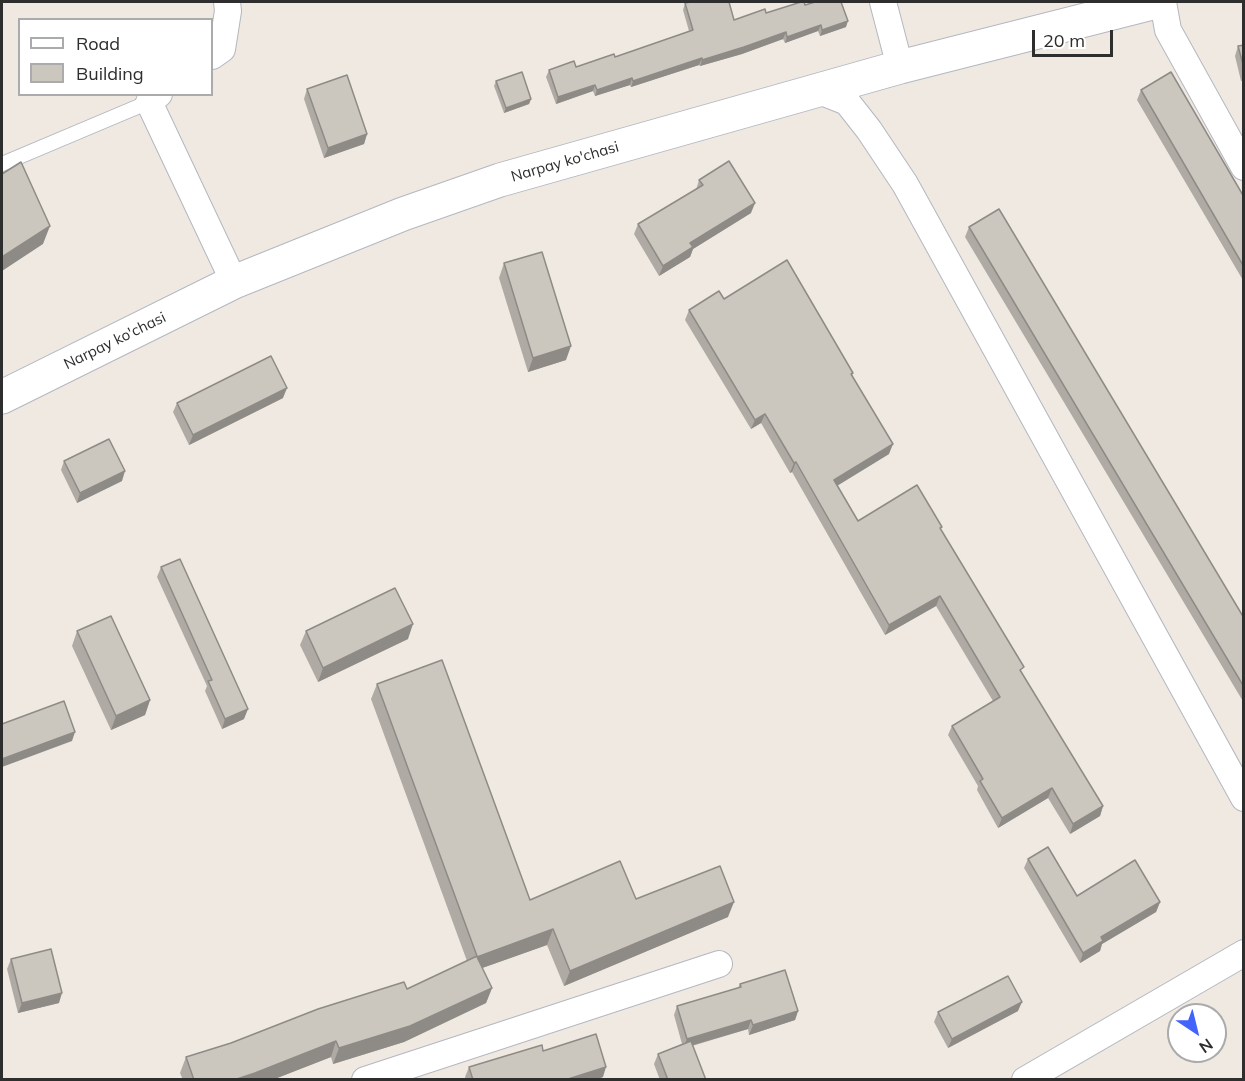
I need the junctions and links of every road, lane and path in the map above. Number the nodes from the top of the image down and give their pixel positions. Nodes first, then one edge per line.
1 (227, 2) edge
2 (883, 2) edge
3 (1156, 2) edge
4 (1163, 2) edge
5 (213, 55) edge
6 (900, 67) junction
7 (819, 91) junction
8 (154, 98) edge
9 (2, 164) edge
10 (1244, 167) edge
11 (234, 282) junction
12 (2, 397) edge
13 (1244, 798) edge
14 (1244, 953) edge
15 (719, 964) dead end
16 (364, 1080) edge
17 (1025, 1080) edge

1 - 5 street
2 - 6 street
3 - 6 street, Narpay ko'chasi
4 - 10 street
6 - 7 street, Narpay ko'chasi
7 - 11 street, Narpay ko'chasi
7 - 13 street
8 - 9 lane
8 - 11 street
11 - 12 street, Narpay ko'chasi
14 - 17 street
15 - 16 street

